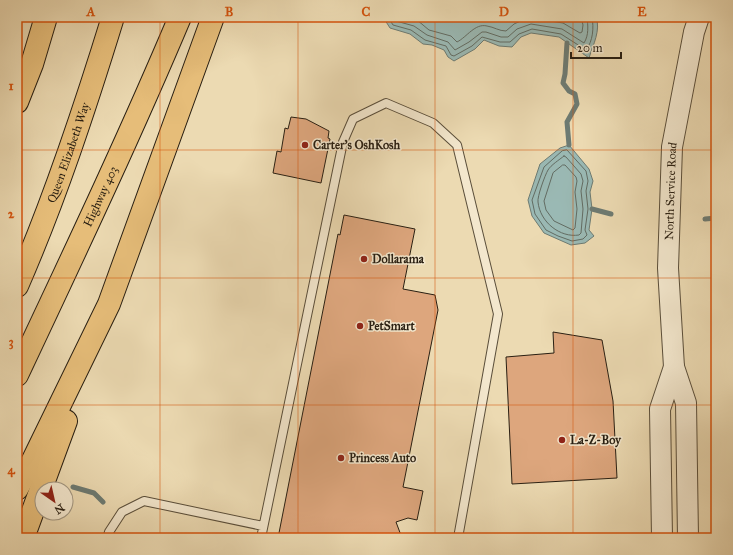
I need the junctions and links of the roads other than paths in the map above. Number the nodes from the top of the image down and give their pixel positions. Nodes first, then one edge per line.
1 (46, 17) edge
2 (113, 17) edge
3 (180, 17) edge
4 (213, 17) edge
5 (699, 17) edge
6 (17, 102) edge
7 (17, 286) edge
8 (109, 304) junction
9 (674, 367) junction
10 (17, 375) edge
11 (17, 489) edge
12 (264, 526) junction
13 (23, 538) edge
14 (107, 538) edge
15 (261, 538) edge
16 (458, 538) edge
17 (662, 538) edge
18 (688, 538) edge

1 - 6 highway
2 - 7 highway, Queen Elizabeth Way
3 - 10 highway, Highway 403
4 - 8 highway
5 - 9 street, North Service Road
8 - 11 highway
8 - 13 highway
9 - 17 street, North Service Road
9 - 18 street, North Service Road
12 - 14 lane
12 - 15 lane
12 - 16 lane

